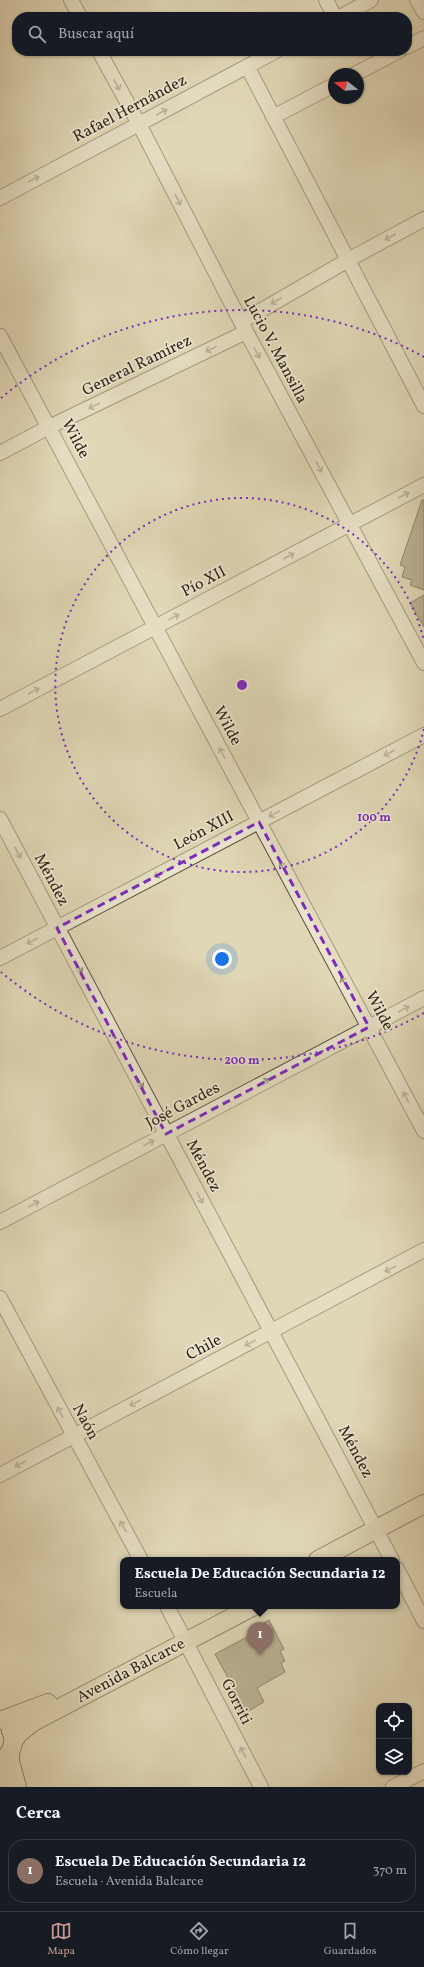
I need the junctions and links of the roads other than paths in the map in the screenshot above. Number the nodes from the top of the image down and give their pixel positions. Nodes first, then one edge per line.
1 (71, 0) edge
2 (326, 0) edge
3 (371, 0) edge
4 (418, 0) edge
5 (77, 12) edge
6 (332, 12) edge
7 (349, 12) edge
8 (424, 12) edge
9 (424, 38) edge
10 (412, 44) edge
11 (101, 56) edge
12 (266, 56) edge
13 (389, 56) edge
14 (247, 66) junction
15 (364, 69) edge
16 (328, 88) edge
17 (273, 117) junction
18 (138, 124) junction
19 (0, 198) edge
20 (424, 219) edge
21 (348, 260) junction
22 (244, 327) junction
23 (0, 336) edge
24 (424, 406) edge
25 (49, 427) junction
26 (0, 453) edge
27 (424, 485) edge
28 (349, 524) junction
29 (155, 627) junction
30 (424, 663) edge
31 (0, 709) edge
32 (424, 735) edge
33 (0, 819) edge
34 (259, 822) junction
35 (57, 928) junction
36 (0, 958) edge
37 (424, 998) edge
38 (368, 1027) junction
39 (424, 1131) edge
40 (166, 1134) junction
41 (0, 1222) edge
42 (424, 1250) edge
43 (0, 1298) edge
44 (271, 1332) junction
45 (73, 1436) junction
46 (0, 1475) edge
47 (424, 1504) edge
48 (424, 1516) edge
49 (379, 1534) junction
50 (139, 1557) edge
51 (325, 1557) edge
52 (345, 1557) edge
53 (390, 1557) edge
54 (400, 1575) edge
55 (169, 1609) edge
56 (226, 1609) edge
57 (247, 1609) edge
58 (424, 1621) edge
59 (184, 1637) junction
60 (2, 1719) edge
61 (8, 1753) edge
62 (424, 1771) edge
63 (0, 1779) edge
64 (6, 1787) edge
65 (17, 1787) edge
66 (261, 1787) edge
67 (393, 1787) edge

1 - 5 street
2 - 6 street
3 - 7 street
4 - 8 street
9 - 10 street
11 -> 18 street, Lucio V. Mansilla
12 - 14 street, Rafael Hernández
13 - 15 street
14 - 17 street
18 -> 14 street, Rafael Hernández
16 - 17 street
17 - 21 street
19 -> 18 street, Rafael Hernández
18 -> 22 street, Lucio V. Mansilla
20 -> 21 street, General Ramírez
21 -> 22 street, General Ramírez
21 - 24 street
22 -> 25 street, General Ramírez
22 -> 28 street, Lucio V. Mansilla
23 - 25 street, Wilde
25 - 26 street, General Ramírez
25 - 29 street, Wilde
28 -> 27 street, Pío XII
29 -> 28 street, Pío XII
28 - 30 street, Lucio V. Mansilla
31 -> 29 street, Pío XII
34 -> 29 street, Wilde
32 -> 34 street, León XIII
33 -> 35 street, Méndez
34 -> 35 street, León XIII
38 -> 34 street, Wilde
35 -> 36 street, León XIII
35 -> 40 street, Méndez
38 -> 37 street, José Gardes
39 -> 38 street, Wilde
40 -> 38 street, José Gardes
41 -> 40 street, José Gardes
40 -> 44 street, Méndez
42 -> 44 street, Chile
45 -> 43 street, Naón
44 -> 45 street, Chile
44 - 49 street, Méndez
45 -> 46 street, Chile
50 -> 45 street, Naón
47 - 49 main road
48 - 49 main road
49 - 51 main road
49 - 52 main road
49 - 53 street, Méndez
54 - 58 street
55 - 59 street
56 - 59 main road, Avenida Balcarce
57 - 59 main road, Avenida Balcarce
59 - 60 main road, Avenida Balcarce
59 - 61 main road, Avenida Balcarce
66 -> 59 street, Gorriti
60 - 61 main road
61 - 65 main road
62 - 67 street
63 - 64 main road

